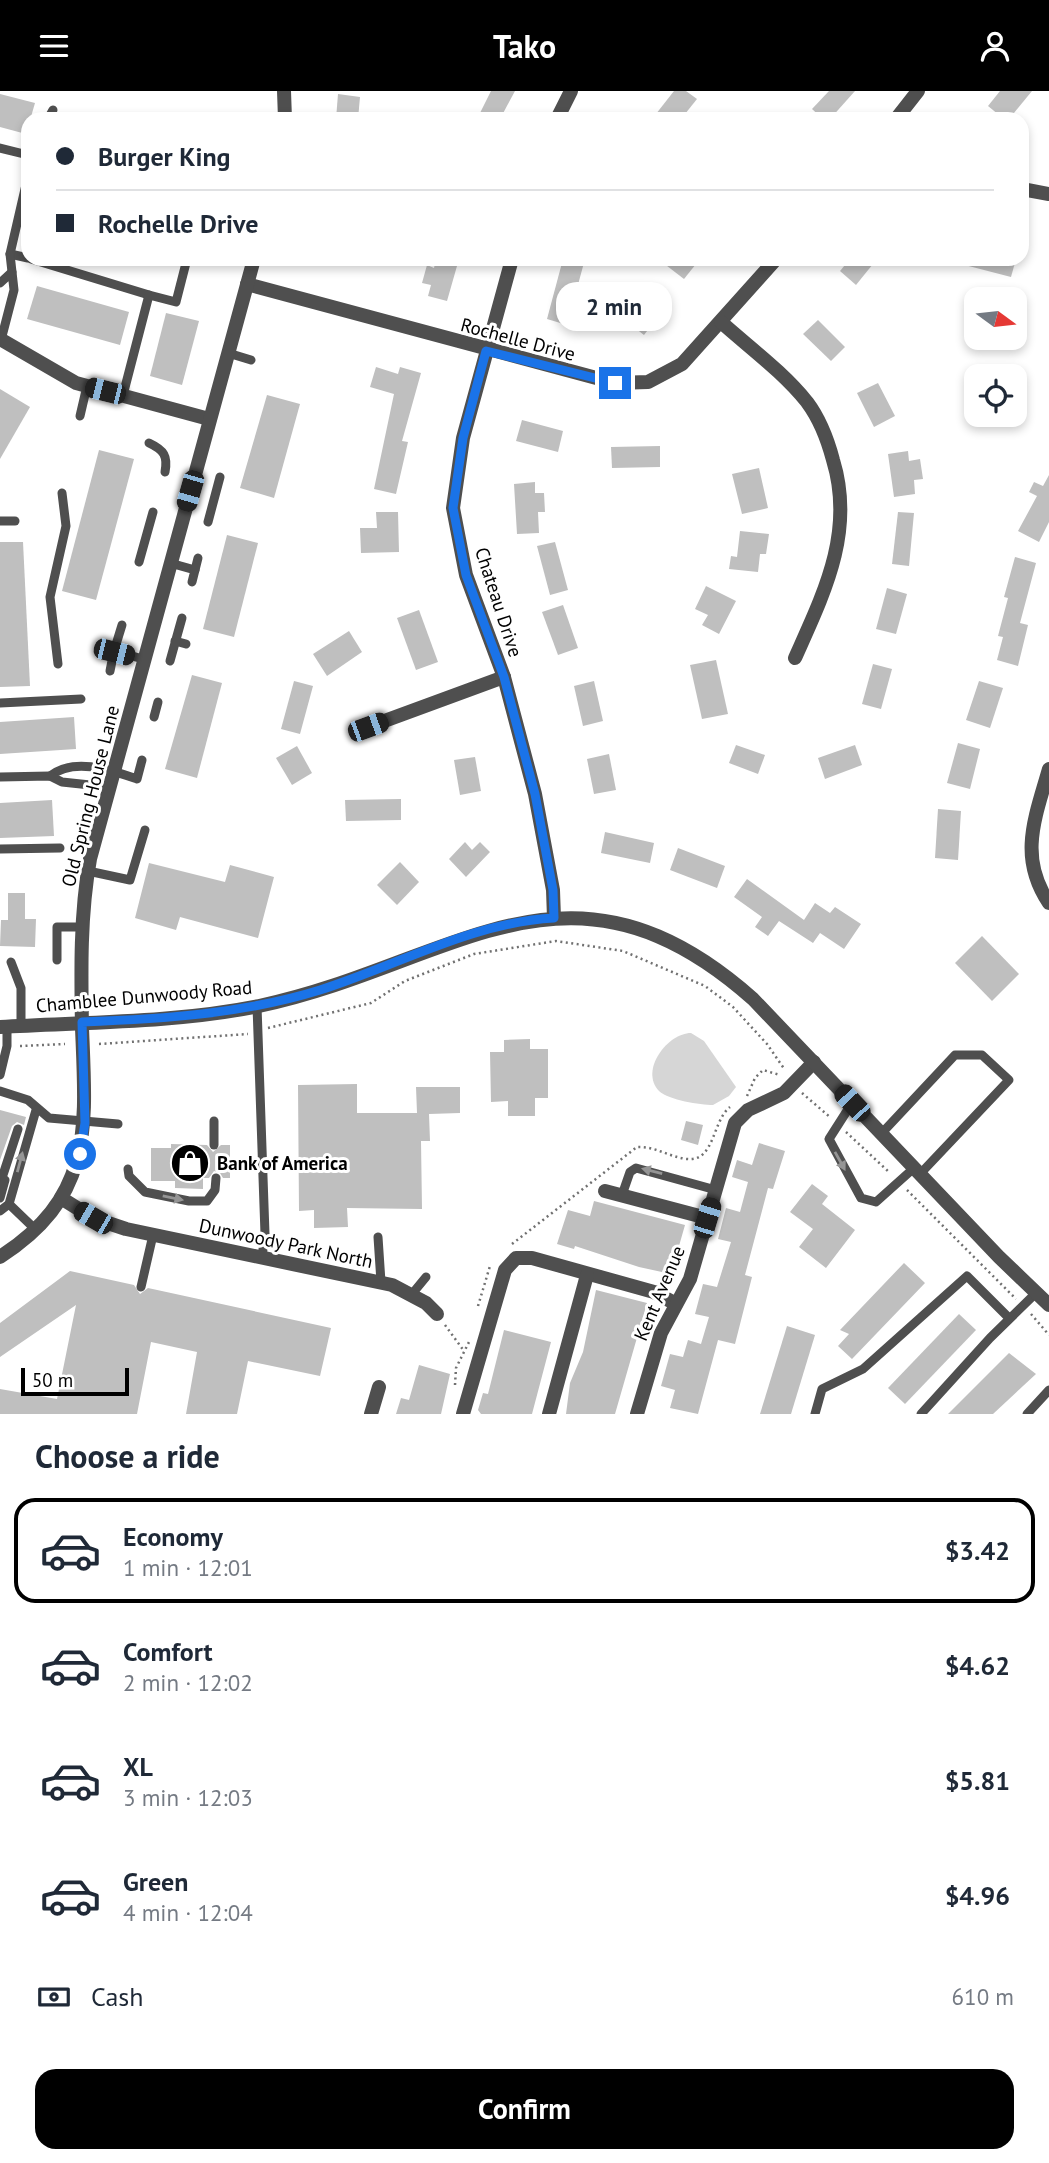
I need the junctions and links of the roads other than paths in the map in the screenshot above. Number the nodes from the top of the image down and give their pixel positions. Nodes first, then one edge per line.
1 (284, 91) edge
2 (571, 91) edge
3 (918, 91) edge
4 (285, 112) edge
5 (560, 112) edge
6 (905, 112) edge
7 (0, 148) edge
8 (21, 153) edge
9 (1029, 190) edge
10 (1049, 194) edge
11 (21, 206) edge
12 (10, 254) junction
13 (21, 257) edge
14 (52, 266) edge
15 (185, 266) edge
16 (252, 266) edge
17 (510, 266) edge
18 (770, 266) edge
19 (12, 272) junction
20 (0, 283) edge
21 (247, 284) junction
22 (149, 295) junction
23 (721, 322) junction
24 (0, 339) edge
25 (486, 351) junction
26 (228, 353) junction
27 (251, 359) dead end
28 (87, 386) junction
29 (122, 395) junction
30 (80, 416) dead end
31 (209, 419) junction
32 (149, 443) dead end
33 (165, 472) dead end
34 (220, 477) dead end
35 (62, 493) dead end
36 (153, 512) dead end
37 (0, 521) edge
38 (15, 521) dead end
39 (208, 522) dead end
40 (198, 558) dead end
41 (139, 562) dead end
42 (170, 563) junction
43 (195, 570) junction
44 (192, 582) dead end
45 (182, 618) dead end
46 (122, 625) dead end
47 (175, 641) junction
48 (186, 644) dead end
49 (114, 652) junction
50 (794, 658) dead end
51 (144, 659) junction
52 (170, 661) dead end
53 (58, 664) dead end
54 (110, 671) dead end
55 (504, 677) junction
56 (81, 699) dead end
57 (158, 702) dead end
58 (0, 703) edge
59 (154, 717) dead end
60 (368, 727) dead end
61 (142, 761) dead end
62 (1049, 769) edge
63 (114, 771) junction
64 (50, 776) junction
65 (0, 777) edge
66 (109, 787) junction
67 (145, 830) dead end
68 (60, 848) dead end
69 (0, 849) edge
70 (88, 871) junction
71 (1049, 902) edge
72 (554, 918) junction
73 (82, 927) junction
74 (57, 960) dead end
75 (10, 962) dead end
76 (257, 1006) junction
77 (82, 1022) junction
78 (9, 1026) edge
79 (814, 1062) junction
80 (0, 1075) edge
81 (0, 1091) edge
82 (852, 1103) junction
83 (31, 1111) junction
84 (214, 1121) dead end
85 (85, 1123) junction
86 (118, 1124) dead end
87 (18, 1129) dead end
88 (881, 1134) junction
89 (214, 1145) dead end
90 (8, 1165) junction
91 (128, 1169) dead end
92 (917, 1171) junction
93 (216, 1178) dead end
94 (0, 1184) edge
95 (716, 1190) junction
96 (605, 1191) dead end
97 (622, 1195) junction
98 (61, 1198) junction
99 (4, 1201) edge
100 (0, 1211) edge
101 (707, 1218) junction
102 (36, 1230) junction
103 (153, 1235) junction
104 (378, 1237) dead end
105 (0, 1257) edge
106 (262, 1257) junction
107 (587, 1275) junction
108 (426, 1277) dead end
109 (381, 1282) junction
110 (141, 1287) dead end
111 (1036, 1293) junction
112 (412, 1294) junction
113 (676, 1304) junction
114 (1049, 1305) edge
115 (437, 1314) road end
116 (1009, 1318) junction
117 (379, 1387) dead end
118 (1049, 1390) edge
119 (371, 1414) edge
120 (463, 1414) edge
121 (549, 1414) edge
122 (637, 1414) edge
123 (815, 1414) edge
124 (921, 1414) edge
125 (1027, 1414) edge

1 - 4 street
2 - 5 street
3 - 6 street
7 - 8 lane
9 - 10 street
11 - 12 lane
12 - 13 lane
12 - 19 lane
14 - 22 lane
15 - 22 lane
16 - 21 street, Old Spring House Lane
17 - 25 street, Chateau Drive
18 - 23 street, Rochelle Drive
19 - 20 lane
19 - 24 lane
21 - 25 street, Rochelle Drive
21 - 26 street, Old Spring House Lane
22 - 29 lane
23 - 25 street, Rochelle Drive
23 - 50 street
24 - 28 street
25 - 55 street, Chateau Drive
26 - 27 lane
26 - 31 street, Old Spring House Lane
28 - 29 street
28 - 30 lane
29 - 31 street
31 - 42 street, Old Spring House Lane
32 - 33 lane
34 - 39 lane
35 - 53 lane
36 - 41 lane
37 - 38 lane
40 - 43 lane
42 - 43 lane
42 - 51 street, Old Spring House Lane
43 - 44 lane
45 - 47 lane
46 - 49 lane
47 - 48 lane
47 - 52 lane
49 - 51 lane
49 - 54 lane
51 - 63 street, Old Spring House Lane
55 - 60 street
55 - 72 street, Chateau Drive
56 - 58 lane
57 - 59 lane
61 - 63 lane
62 - 71 street
63 - 64 lane
63 - 66 street, Old Spring House Lane
64 - 65 lane
64 - 66 lane
66 - 70 street, Old Spring House Lane
67 - 70 lane
68 - 69 lane
70 - 73 street, Old Spring House Lane
72 - 76 street, Chamblee Dunwoody Road
72 - 79 street, Chamblee Dunwoody Road
73 - 74 lane
73 - 77 street, Old Spring House Lane
75 - 78 lane
76 - 77 street, Chamblee Dunwoody Road
76 - 106 lane
77 - 78 street, Chamblee Dunwoody Road
77 - 85 street, Old Spring House Lane
78 - 80 lane
79 - 82 street, Chamblee Dunwoody Road
79 - 95 street, Kent Avenue
81 - 83 lane
82 - 88 street, Chamblee Dunwoody Road
82 -> 92 lane
83 - 85 lane
99 -> 83 lane
84 - 89 lane
85 - 86 lane
85 - 98 street, Old Spring House Lane
87 - 90 lane
88 - 92 street, Chamblee Dunwoody Road
88 - 92 lane
90 - 94 lane
90 - 99 lane
91 -> 93 lane
92 - 111 street, Chamblee Dunwoody Road
95 -> 97 lane
95 - 101 street, Kent Avenue
96 - 97 street
97 - 101 street
98 - 102 street, Old Spring House Lane
98 - 103 street, Dunwoody Park North
99 - 100 lane
99 - 102 lane
101 - 113 street, Kent Avenue
102 - 105 street, Old Spring House Lane
103 - 106 street, Dunwoody Park North
103 - 110 lane
104 - 109 lane
106 - 109 street, Dunwoody Park North
107 - 113 street
107 - 120 street
107 - 121 street
108 - 112 lane
109 - 112 street, Dunwoody Park North
111 - 114 street, Chamblee Dunwoody Road
111 - 116 lane
112 - 115 street, Dunwoody Park North
113 - 122 street, Kent Avenue
116 - 123 lane
116 - 124 lane
117 - 119 street
118 - 125 lane

